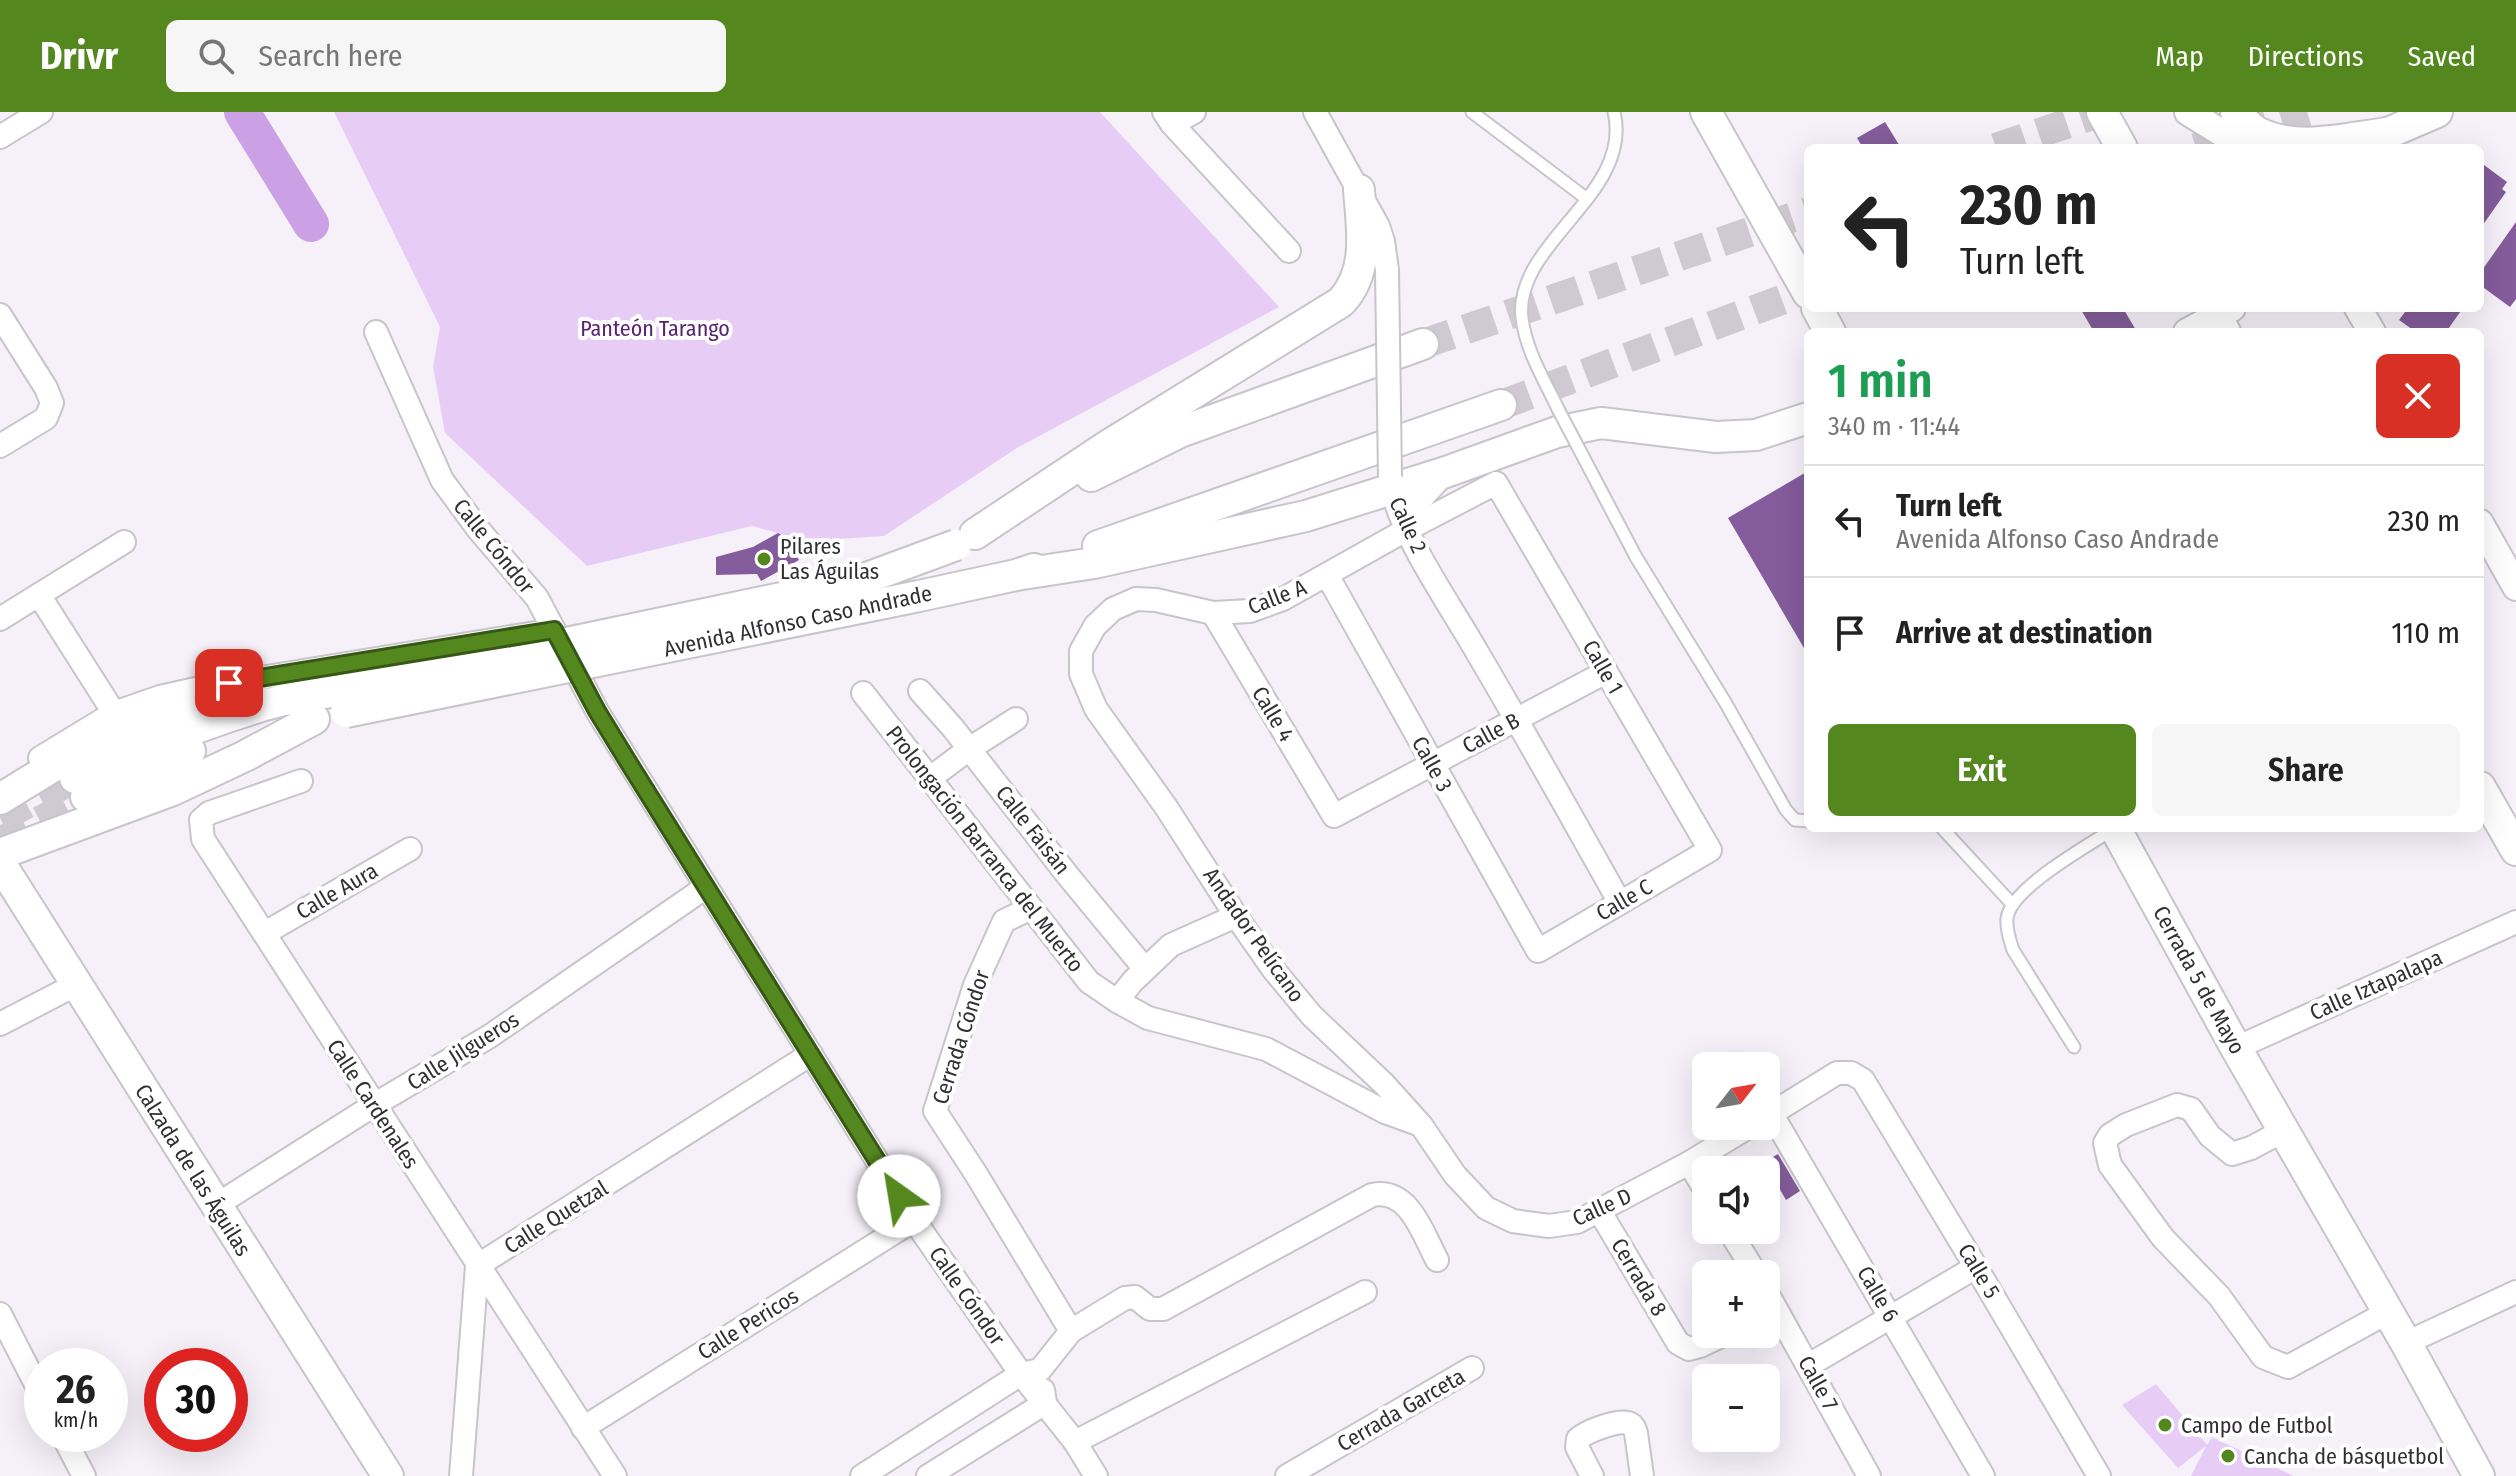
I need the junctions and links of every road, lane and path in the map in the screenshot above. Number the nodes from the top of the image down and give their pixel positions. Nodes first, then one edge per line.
1 (41, 112) edge
2 (1194, 112) edge
3 (1314, 112) edge
4 (1472, 112) edge
5 (1614, 112) edge
6 (1706, 112) edge
7 (2102, 112) edge
8 (2188, 112) edge
9 (2236, 112) edge
10 (2437, 112) edge
11 (1168, 118) edge
12 (0, 137) edge
13 (2377, 140) edge
14 (2120, 144) edge
15 (2240, 144) edge
16 (1359, 190) junction
17 (1587, 199) junction
18 (1289, 251) dead end
19 (1804, 286) edge
20 (0, 315) edge
21 (2221, 316) edge
22 (2196, 328) edge
23 (376, 332) dead end
24 (1423, 344) tunnel mouth
25 (1501, 405) tunnel mouth
26 (1804, 419) edge
27 (0, 446) edge
28 (1446, 472) junction
29 (1390, 483) junction
30 (1496, 483) joint
31 (1406, 530) junction
32 (2484, 530) edge
33 (965, 539) junction
34 (124, 542) dead end
35 (1016, 575) junction
36 (1327, 575) junction
37 (2516, 587) edge
38 (39, 595) junction
39 (1213, 613) junction
40 (0, 619) edge
41 (554, 630) junction
42 (1606, 672) junction
43 (1081, 674) joint
44 (920, 691) dead end
45 (863, 693) dead end
46 (341, 701) junction
47 (268, 704) junction
48 (114, 713) junction
49 (314, 719) junction
50 (1016, 719) dead end
51 (1517, 719) junction
52 (969, 749) junction
53 (1431, 764) junction
54 (929, 779) junction
55 (301, 781) dead end
56 (0, 782) edge
57 (2484, 794) edge
58 (0, 799) edge
59 (1334, 816) joint
60 (1804, 821) edge
61 (1946, 832) edge
62 (2109, 832) edge
63 (2117, 832) edge
64 (410, 849) dead end
65 (1710, 850) joint
66 (2516, 850) edge
67 (0, 854) edge
68 (0, 863) edge
69 (706, 887) junction
70 (1620, 903) junction
71 (2012, 904) junction
72 (1029, 909) junction
73 (1236, 916) junction
74 (2516, 922) edge
75 (265, 933) junction
76 (1538, 951) joint
77 (1145, 969) junction
78 (77, 984) junction
79 (1117, 1001) junction
80 (0, 1024) edge
81 (2074, 1047) dead end
82 (2236, 1048) junction
83 (811, 1054) junction
84 (374, 1105) junction
85 (1780, 1108) edge
86 (1421, 1125) junction
87 (2283, 1131) junction
88 (1780, 1135) edge
89 (1727, 1140) edge
90 (1689, 1163) junction
91 (1692, 1168) edge
92 (1455, 1175) joint
93 (215, 1206) junction
94 (1600, 1212) junction
95 (914, 1220) junction
96 (1437, 1260) dead end
97 (477, 1266) junction
98 (1976, 1267) junction
99 (1365, 1292) dead end
100 (2516, 1292) edge
101 (2388, 1312) junction
102 (0, 1314) edge
103 (1891, 1317) junction
104 (1780, 1321) edge
105 (1071, 1331) junction
106 (2406, 1343) junction
107 (1693, 1348) edge
108 (24, 1361) edge
109 (1809, 1365) junction
110 (1472, 1368) dead end
111 (1030, 1372) junction
112 (1045, 1403) junction
113 (583, 1428) junction
114 (1075, 1442) junction
115 (71, 1452) edge
116 (84, 1476) edge
117 (388, 1476) edge
118 (461, 1476) edge
119 (615, 1476) edge
120 (862, 1476) edge
121 (928, 1476) edge
122 (1096, 1476) edge
123 (1287, 1476) edge
124 (1592, 1476) edge
125 (1642, 1476) edge
126 (1869, 1476) edge
127 (1983, 1476) edge
128 (2099, 1476) edge
129 (2479, 1476) edge

1 - 12 street
2 - 11 street
3 - 16 street, Calle 2
4 - 17 lane
5 - 17 lane
6 - 19 main road
7 - 14 main road
8 - 15 street
9 - 13 main road
10 - 13 main road
11 - 18 street
16 - 29 street, Calle 2, bridge
16 - 33 main road
17 - 60 lane, bridge
20 - 27 street
21 - 22 street
23 - 41 street, Calle Cóndor
24 - 33 main road, Avenida Alfonso Caso Andrade
25 - 35 main road, Avenida Alfonso Caso Andrade
26 - 28 main road
28 - 29 main road
28 - 31 street
29 - 31 street, Calle 2
29 - 35 main road
30 - 31 street, Calle A
30 - 42 street, Calle 1
31 - 36 street, Calle A
31 - 51 street, Calle 2
32 - 37 street
33 - 46 main road, Avenida Alfonso Caso Andrade, bridge
34 - 38 street
35 - 46 main road, Avenida Alfonso Caso Andrade, bridge
36 - 39 street, Calle A
36 - 53 street, Calle 3
38 - 40 street
38 - 48 street
39 - 43 street, Calle A
39 - 59 street, Calle 4
41 - 48 street
41 - 69 street, Calle Cóndor
42 - 51 street, Calle B
42 - 65 street, Calle 1
43 - 73 street, Andador Pelícano
44 - 52 street, Calle Faisán
45 - 54 street, Prolongación Barranca del Muerto
46 - 47 main road, Avenida Alfonso Caso Andrade
46 - 49 main road, Avenida Alfonso Caso Andrade
47 - 49 main road, Avenida Alfonso Caso Andrade
47 - 58 main road
48 - 56 street
49 - 67 main road
50 - 52 street
51 - 53 street, Calle B
51 - 70 street, Calle 2
52 - 54 street
52 - 77 street, Calle Faisán
53 - 59 street, Calle B
53 - 76 street, Calle 3
54 - 72 street, Prolongación Barranca del Muerto
55 - 75 street, Calle Cardenales
57 - 66 main road
61 - 71 lane
62 - 71 lane
63 - 82 main road, Cerrada 5 de Mayo
64 - 75 street, Calle Aura
65 - 70 street, Calle C
68 - 78 main road, Calzada de las Águilas
69 - 83 street, Calle Cóndor
69 - 84 street, Calle Jilgueros
70 - 76 street, Calle C
71 - 81 lane
72 - 79 street, Prolongación Barranca del Muerto
72 - 105 street, Cerrada Cóndor
73 - 77 street
73 - 86 street, Andador Pelícano
74 - 82 street, Calle Iztapalapa
75 - 84 street, Calle Cardenales
77 - 79 street
78 - 80 street
78 - 93 main road, Calzada de las Águilas
79 - 86 street, Prolongación Barranca del Muerto
82 - 87 main road, Cerrada 5 de Mayo
83 - 95 street, Calle Cóndor
83 - 97 street, Calle Quetzal
84 - 93 street, Calle Jilgueros
84 - 97 street, Calle Cardenales
85 - 98 street, Calle 5
86 - 92 street, Andador Pelícano
87 - 101 main road, Cerrada 5 de Mayo
87 - 101 street
88 - 103 street, Calle 6
89 - 90 street, Calle D
90 - 91 street
90 - 94 street, Calle D
92 - 94 street, Calle D
93 - 117 main road, Calzada de las Águilas
94 - 107 street, Cerrada 8
95 - 111 street, Calle Cóndor
95 - 113 street, Calle Pericos
96 - 105 street
97 - 113 street, Calle Cardenales
97 - 118 street
98 - 103 street
98 - 128 street, Calle 5
99 - 114 street
100 - 106 street
101 - 106 main road, Cerrada 5 de Mayo
102 - 108 street
103 - 109 street
103 - 127 street, Calle 6
104 - 109 street, Calle 7
105 - 111 street
106 - 129 main road, Cerrada 5 de Mayo
109 - 126 street, Calle 7
110 - 123 street, Cerrada Garceta
111 - 112 street, Calle Cóndor
111 - 120 street
112 - 114 street, Calle Cóndor
112 - 121 street
113 - 119 street, Calle Cardenales
114 - 122 street, Calle Cóndor
115 - 116 street
124 - 125 street

